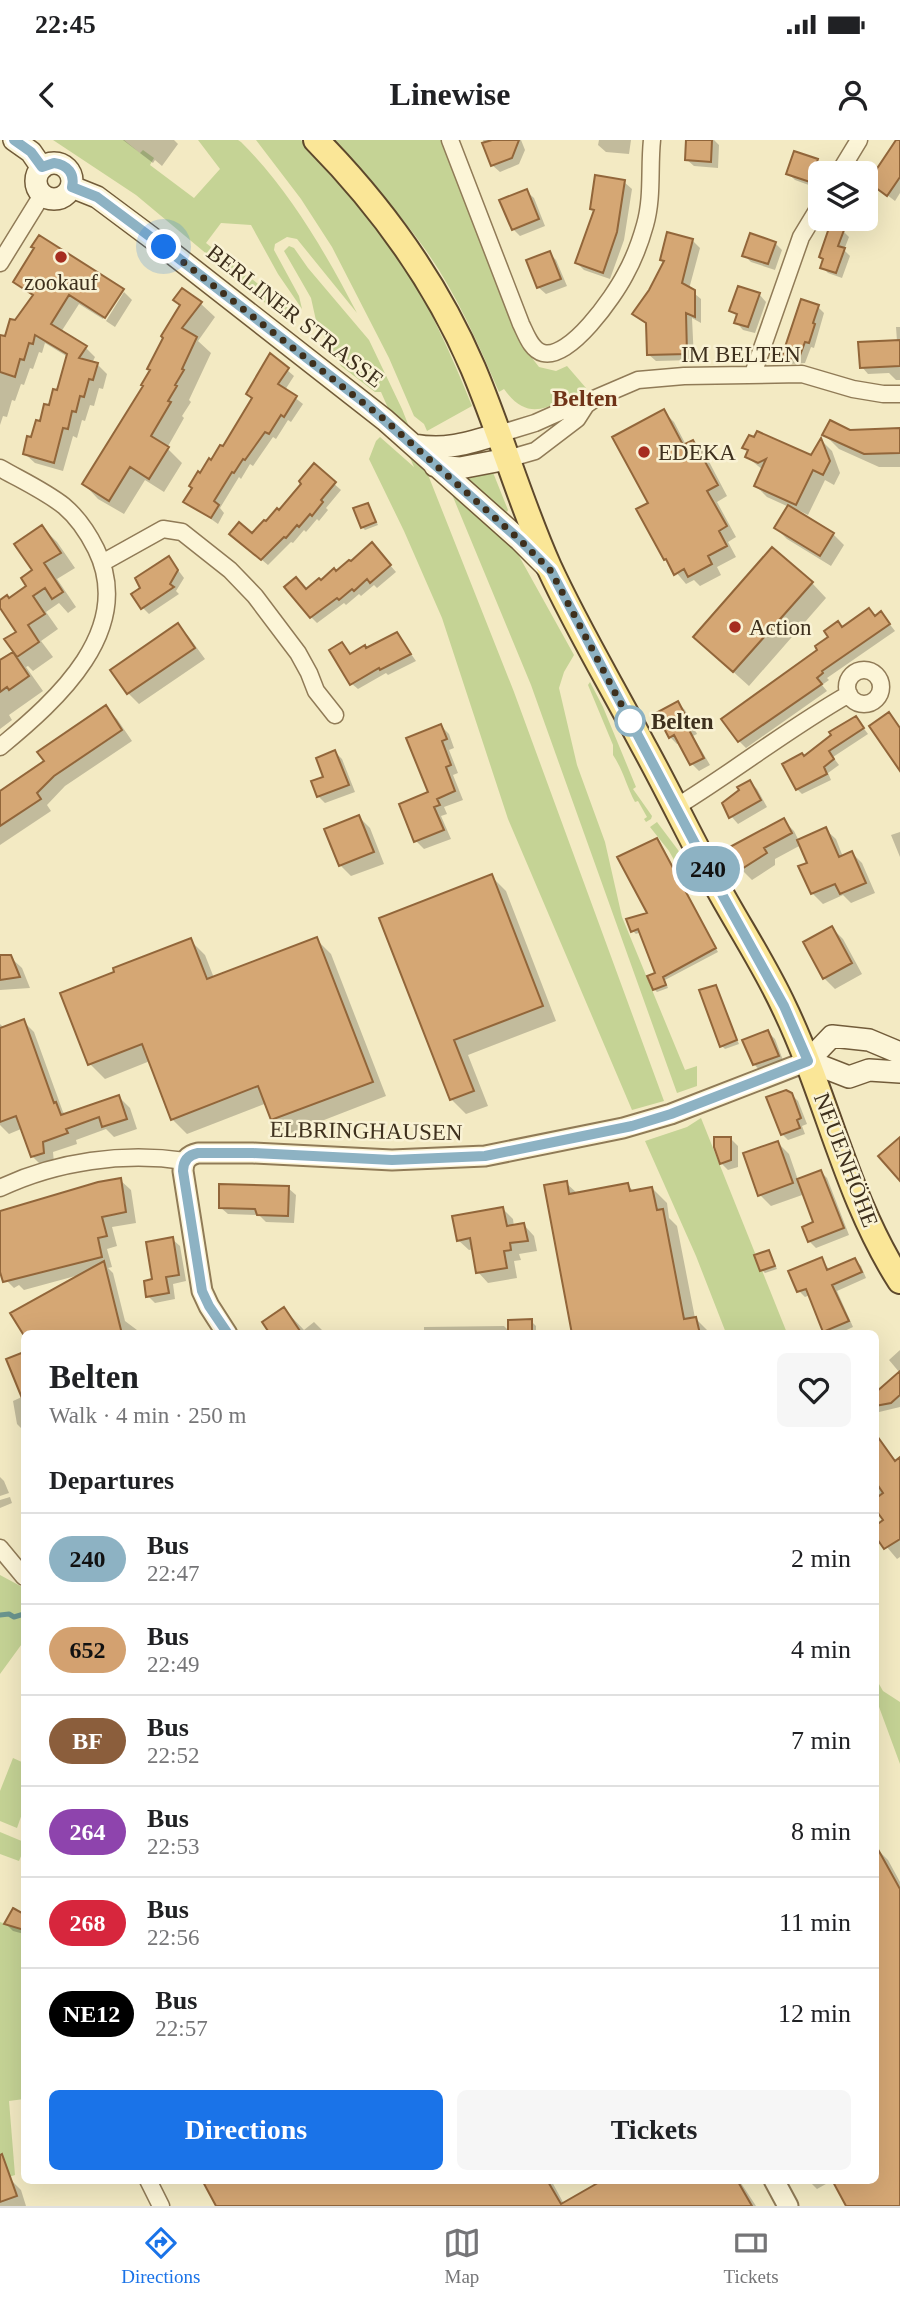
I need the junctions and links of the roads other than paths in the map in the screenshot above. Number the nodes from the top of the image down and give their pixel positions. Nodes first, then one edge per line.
1 (14, 140) edge
2 (316, 140) edge
3 (450, 140) edge
4 (652, 140) edge
5 (859, 140) edge
6 (846, 161) edge
7 (42, 167) junction
8 (72, 187) junction
9 (43, 195) junction
10 (808, 225) edge
11 (0, 263) edge
12 (752, 374) junction
13 (900, 394) edge
14 (586, 405) junction
15 (499, 434) junction
16 (414, 445) junction
17 (507, 459) junction
18 (435, 466) junction
19 (0, 468) edge
20 (102, 563) junction
21 (551, 571) junction
22 (849, 694) dead end
23 (335, 715) dead end
24 (0, 747) edge
25 (676, 807) junction
26 (900, 1053) edge
27 (808, 1061) junction
28 (900, 1072) edge
29 (185, 1161) junction
30 (0, 1188) edge
31 (900, 1281) edge
32 (225, 1330) edge
33 (0, 1548) edge
34 (21, 1573) edge
35 (150, 2184) edge
36 (776, 2184) edge
37 (161, 2206) edge
38 (788, 2206) edge

1 - 7 main road
2 - 15 main road, NEUENHÖHE
3 - 4 street
5 - 6 street
7 - 8 main road, BERLINER STRASSE
7 - 9 main road
8 - 9 main road
8 - 16 main road, BERLINER STRASSE
9 - 11 street
10 - 12 street
12 - 13 street, IM BELTEN
12 - 14 street, IM BELTEN
14 - 15 street, IM BELTEN
14 - 17 street, IM BELTEN
15 - 16 main road
15 - 17 main road, NEUENHÖHE
16 - 18 main road, BERLINER STRASSE
17 - 18 main road
17 - 21 main road, NEUENHÖHE
18 - 21 main road, BERLINER STRASSE
19 - 20 street
20 - 23 street
20 - 24 street
21 - 25 main road, NEUENHÖHE
22 - 25 street
25 - 27 main road, NEUENHÖHE
26 - 27 main road
27 - 28 main road
27 - 29 street, ELBRINGHAUSEN
27 - 31 main road, NEUENHÖHE
29 - 30 street, ELBRINGHAUSEN
29 - 32 street
33 - 34 street
35 - 37 street
36 - 38 street

